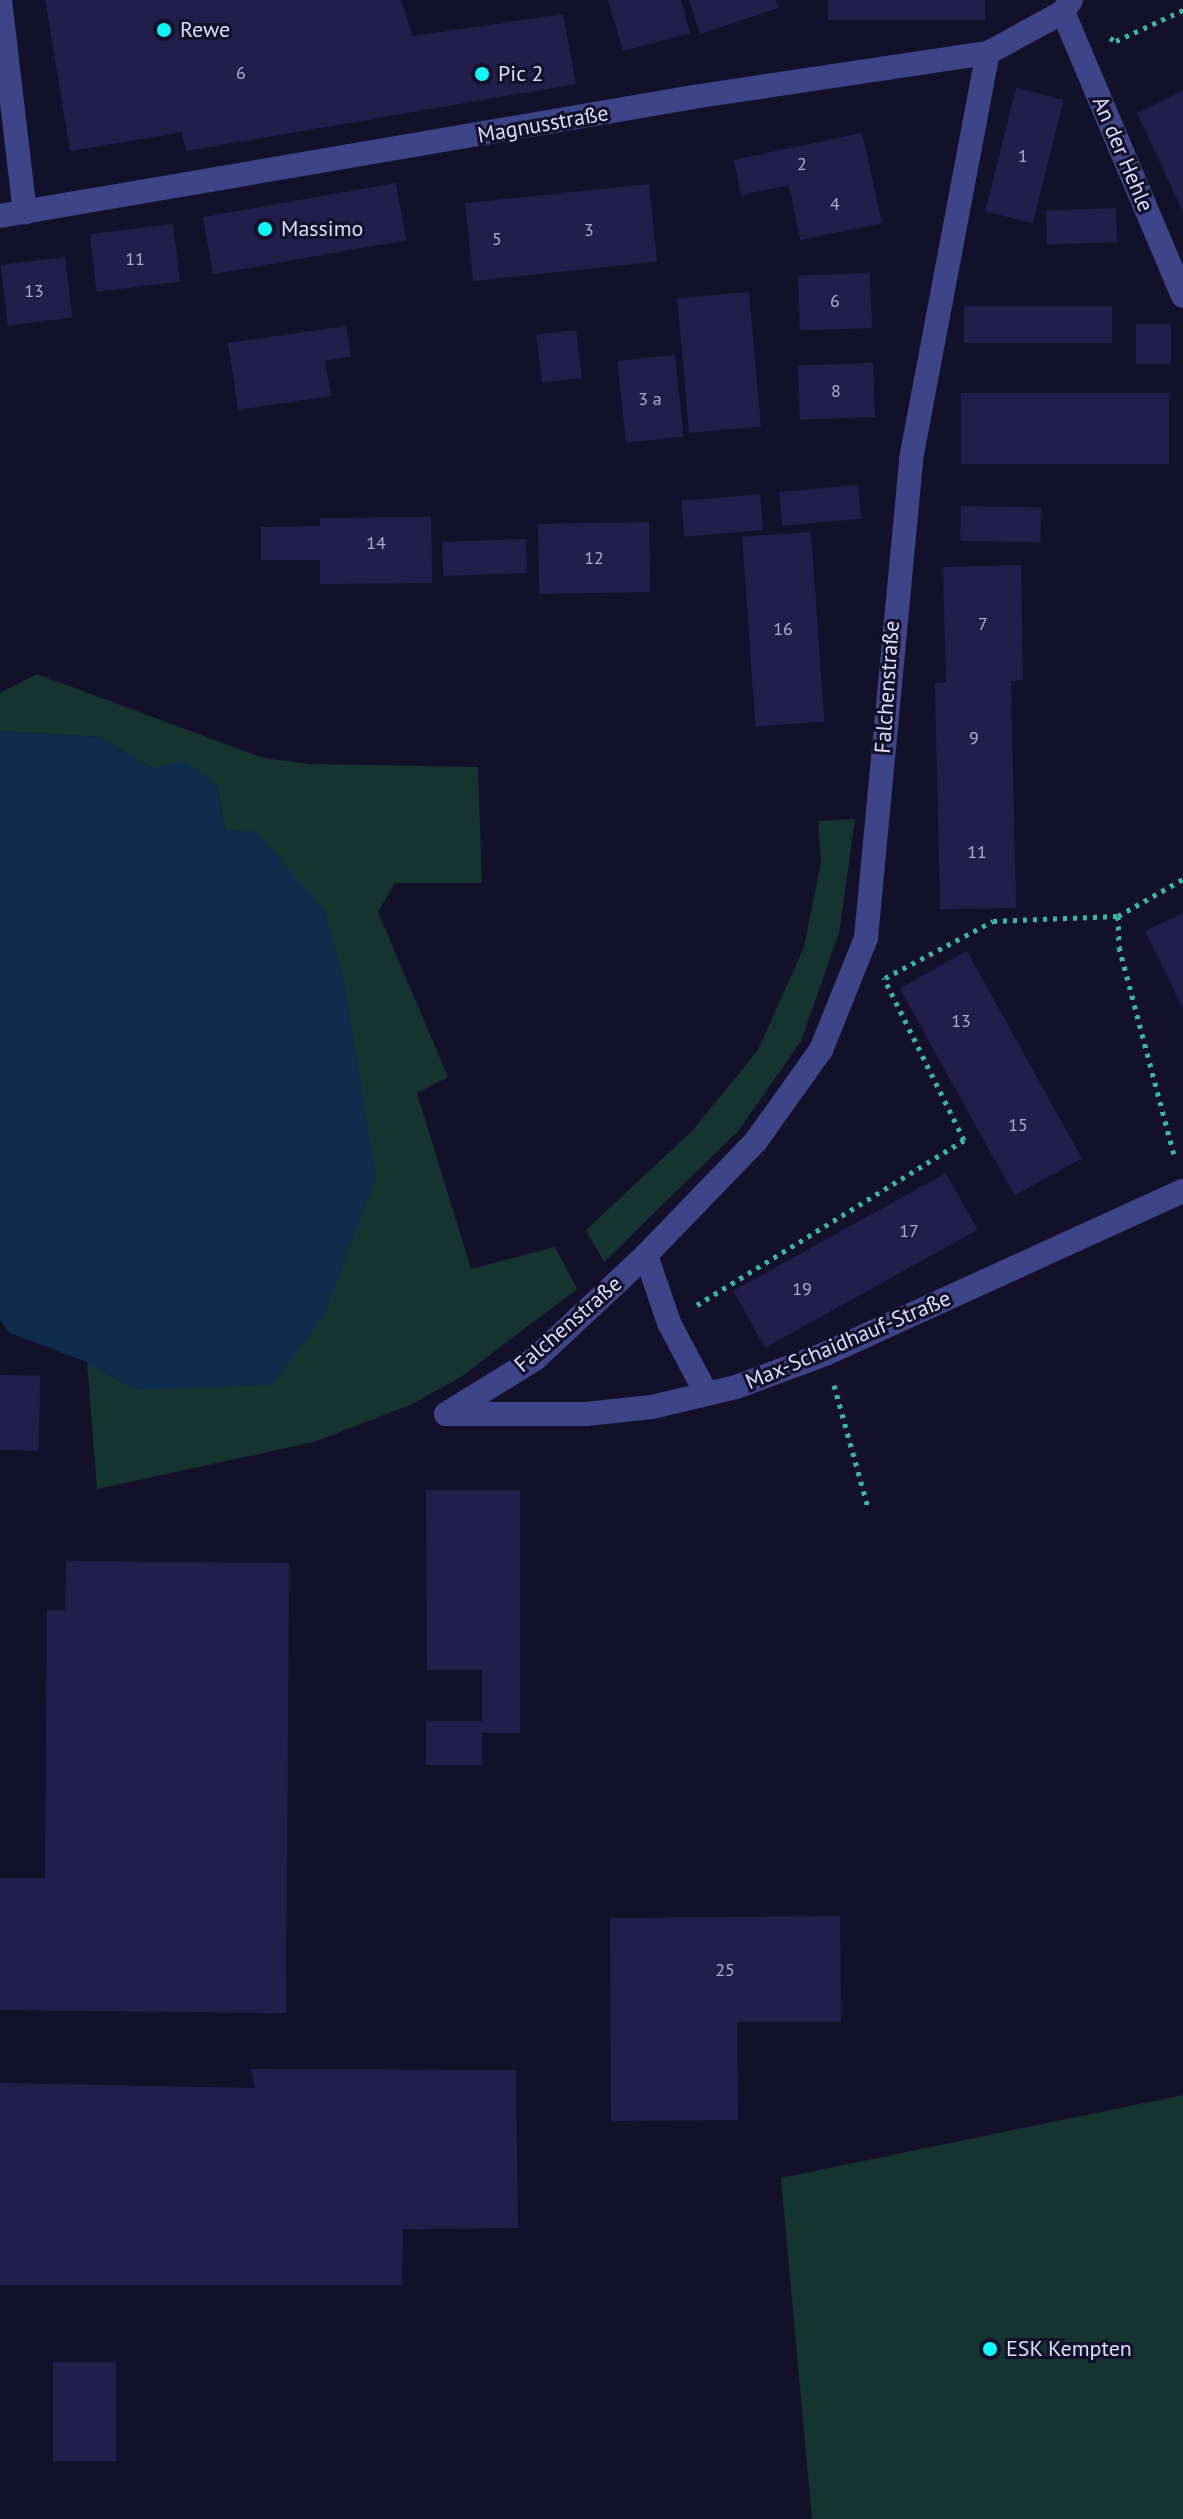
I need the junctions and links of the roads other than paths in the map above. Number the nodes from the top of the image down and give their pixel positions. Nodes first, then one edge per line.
1 (0, 0) edge
2 (1067, 6) edge
3 (988, 53) junction
4 (25, 213) junction
5 (0, 216) edge
6 (1183, 296) edge
7 (1183, 1191) edge
8 (646, 1255) junction
9 (706, 1393) junction
10 (446, 1414) joint

1 - 4 street
2 - 3 street, Magnusstraße
2 - 6 street, An der Hehle
3 - 4 street, Magnusstraße
3 - 8 street, Falchenstraße
4 - 5 street, Magnusstraße
7 - 9 street, Max-Schaidhauf-Straße
8 - 9 street, Falchenstraße
8 - 10 street, Falchenstraße
9 - 10 street, Max-Schaidhauf-Straße

